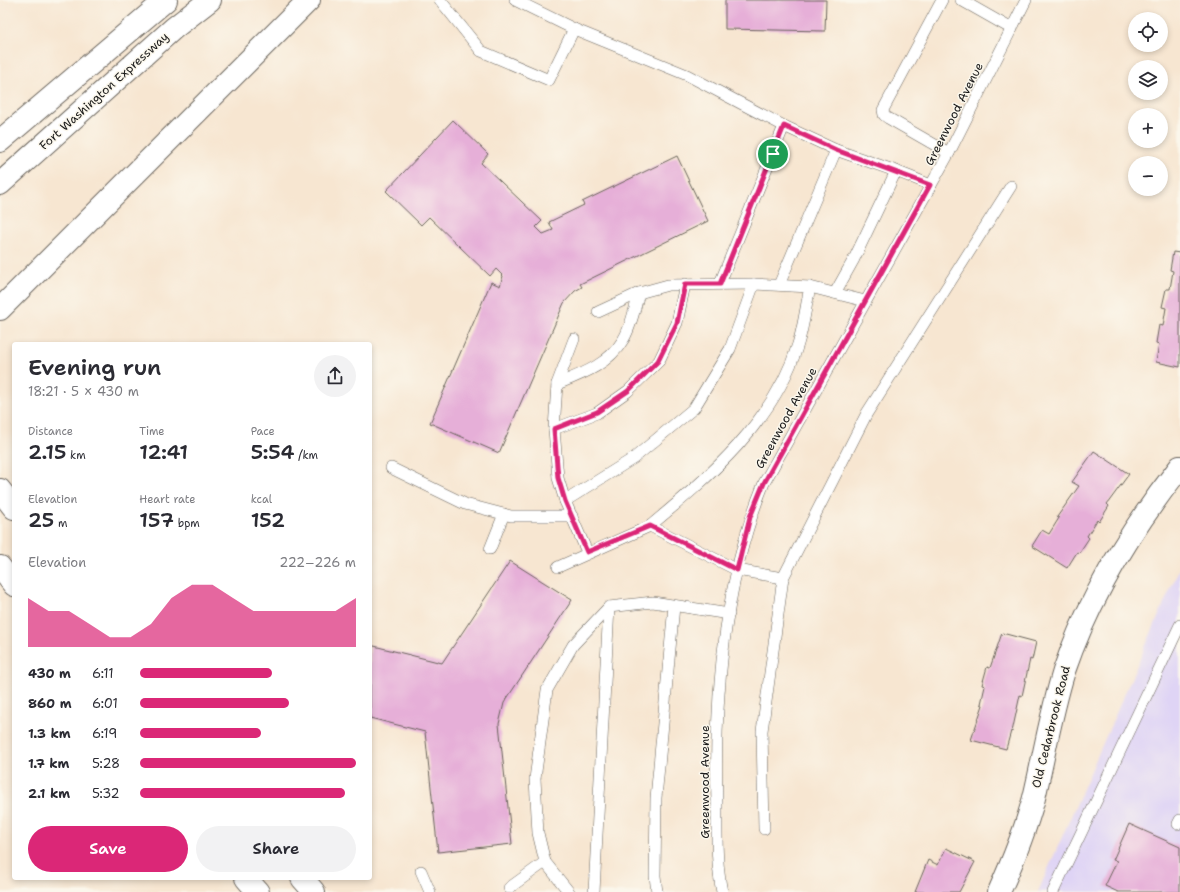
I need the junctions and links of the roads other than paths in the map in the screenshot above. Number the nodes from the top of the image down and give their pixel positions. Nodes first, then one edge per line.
1 (166, 0) edge
2 (210, 0) edge
3 (308, 0) edge
4 (440, 0) edge
5 (515, 0) edge
6 (942, 0) edge
7 (961, 0) edge
8 (1026, 0) edge
9 (574, 29) junction
10 (1012, 29) junction
11 (784, 126) junction
12 (0, 141) edge
13 (836, 150) junction
14 (949, 153) junction
15 (896, 171) junction
16 (0, 184) edge
17 (930, 185) junction
18 (1011, 186) dead end
19 (25, 284) junction
20 (685, 284) junction
21 (720, 284) junction
22 (754, 284) junction
23 (779, 285) junction
24 (810, 287) junction
25 (640, 293) junction
26 (835, 293) junction
27 (865, 301) junction
28 (0, 309) edge
29 (598, 312) dead end
30 (0, 318) edge
31 (574, 339) dead end
32 (557, 384) junction
33 (554, 429) junction
34 (1180, 466) edge
35 (391, 468) dead end
36 (0, 490) edge
37 (565, 501) junction
38 (12, 505) edge
39 (504, 514) junction
40 (572, 516) junction
41 (650, 526) junction
42 (490, 549) dead end
43 (587, 552) junction
44 (0, 567) edge
45 (558, 567) dead end
46 (737, 570) junction
47 (783, 578) junction
48 (12, 582) edge
49 (674, 606) junction
50 (609, 607) junction
51 (729, 614) junction
52 (1180, 625) edge
53 (764, 829) dead end
54 (545, 862) junction
55 (421, 871) dead end
56 (248, 880) edge
57 (304, 880) edge
58 (511, 890) edge
59 (258, 892) edge
60 (314, 892) edge
61 (430, 892) edge
62 (498, 892) edge
63 (568, 892) edge
64 (594, 892) edge
65 (657, 892) edge
66 (722, 892) edge
67 (999, 892) edge
68 (1053, 892) edge

1 - 12 main road
2 - 16 main road, Fort Washington Expressway
3 - 19 main road
4 - 9 lane
5 - 9 lane
6 - 14 lane
7 - 10 lane
8 - 10 lane, Greenwood Avenue
9 - 11 lane
10 - 14 lane, Greenwood Avenue
11 - 13 lane
11 - 21 lane
13 - 15 lane
13 - 23 lane
14 - 17 lane, Greenwood Avenue
15 - 17 lane
15 - 26 lane
17 - 27 lane, Greenwood Avenue
18 - 47 lane
19 - 28 main road
19 - 30 main road
20 - 21 lane
20 - 25 lane
20 - 33 lane
21 - 22 lane
22 - 23 lane
22 - 37 lane
23 - 24 lane
24 - 26 lane
24 - 41 lane
25 - 29 lane
25 - 32 lane
26 - 27 lane
27 - 46 lane, Greenwood Avenue
31 - 32 lane
32 - 33 lane
33 - 37 lane
34 - 67 main road, Old Cedarbrook Road
35 - 39 lane
36 - 38 main road
37 - 40 lane
39 - 40 lane
39 - 42 lane
40 - 43 lane
41 - 43 lane
41 - 46 lane
43 - 45 lane
44 - 48 main road
46 - 47 lane
46 - 51 lane, Greenwood Avenue
47 - 53 lane
49 - 50 lane
49 - 51 lane
49 - 65 lane
50 - 54 lane
50 - 64 lane
51 - 66 lane, Greenwood Avenue
52 - 68 lane
54 - 58 lane
54 - 63 lane
55 - 61 lane
56 - 59 main road
57 - 60 main road
58 - 62 lane

